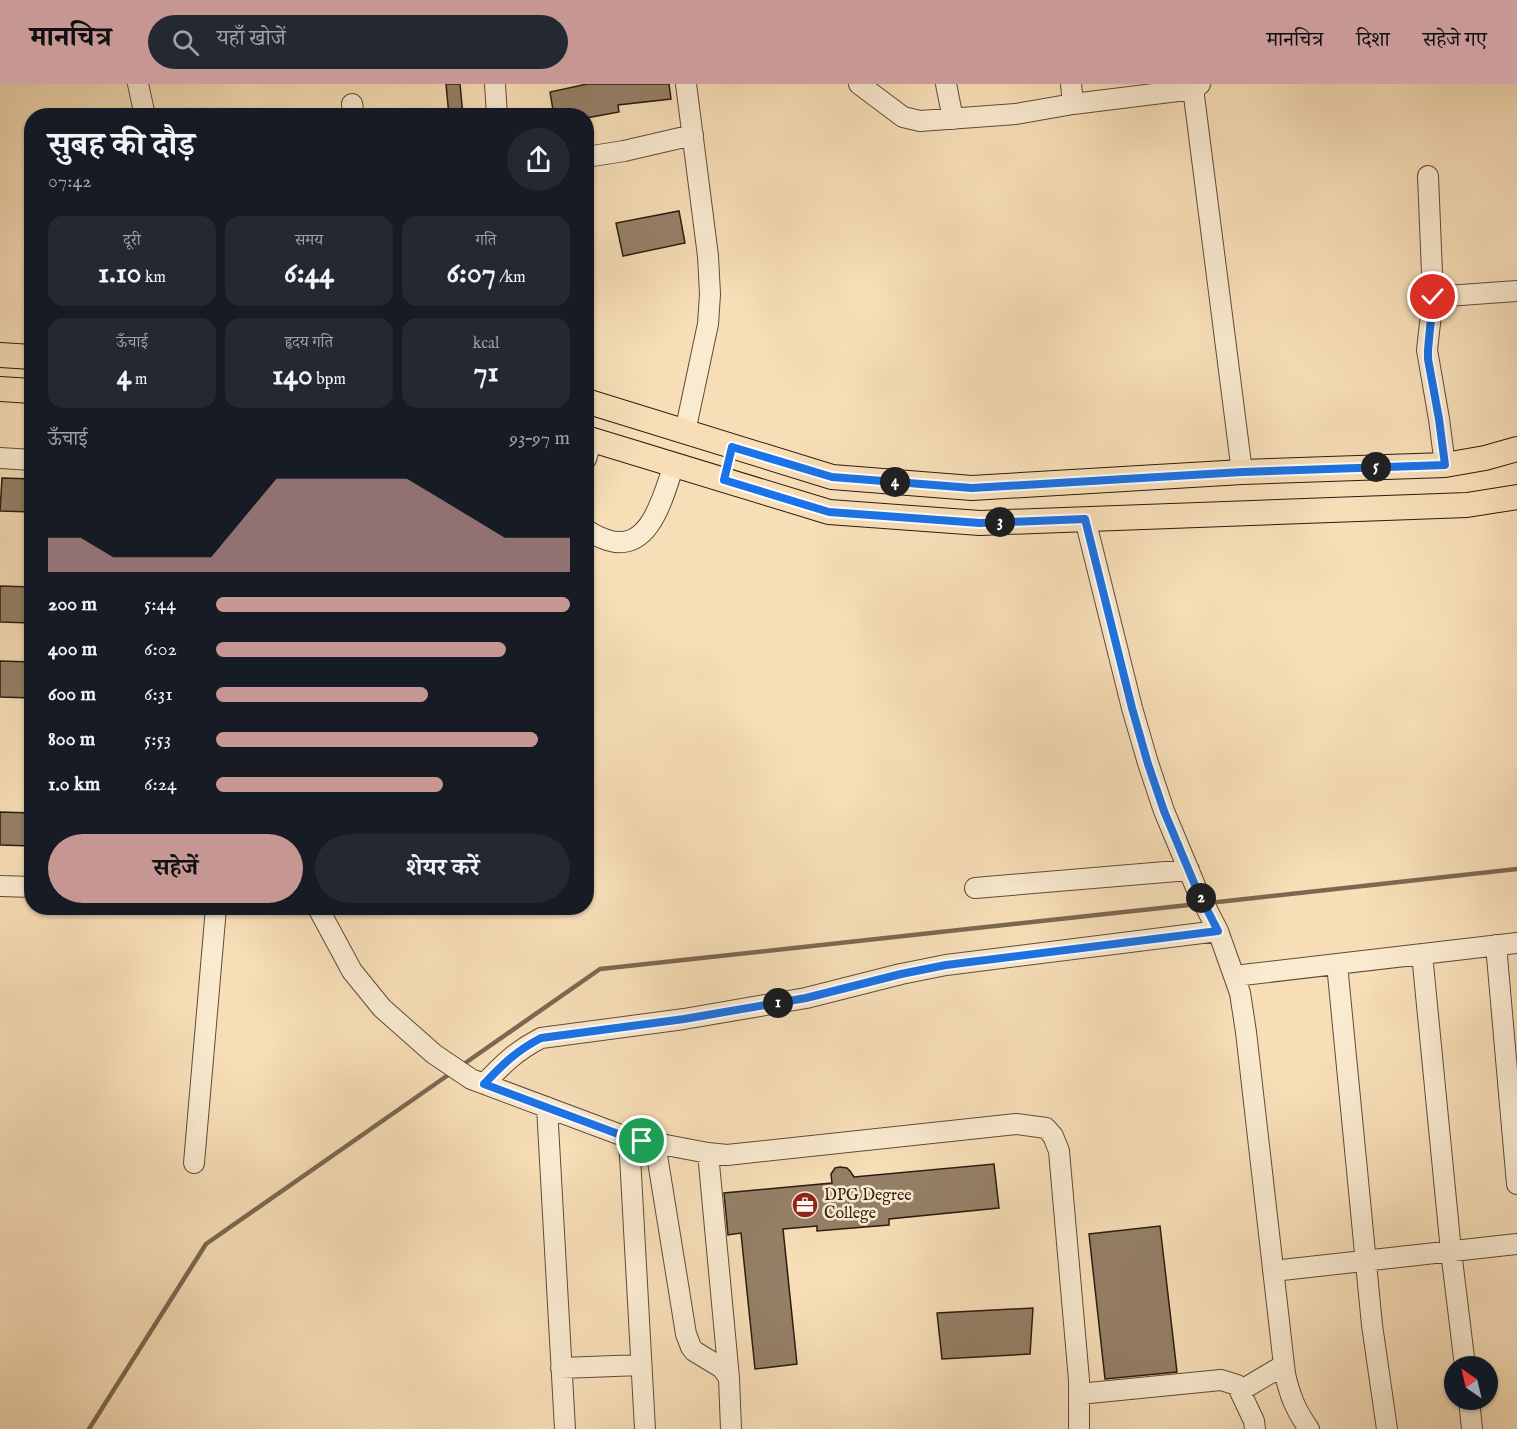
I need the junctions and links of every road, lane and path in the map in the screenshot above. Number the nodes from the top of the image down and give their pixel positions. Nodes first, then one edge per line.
1 (138, 84) edge
2 (495, 84) edge
3 (686, 84) edge
4 (859, 84) edge
5 (946, 84) edge
6 (1071, 84) edge
7 (1196, 86) edge
8 (1073, 104) junction
9 (143, 108) edge
10 (496, 108) edge
11 (953, 118) junction
12 (693, 135) junction
13 (594, 156) edge
14 (1428, 176) dead end
15 (1517, 291) edge
16 (1433, 297) junction
17 (0, 355) edge
18 (24, 356) edge
19 (0, 389) edge
20 (24, 390) edge
21 (594, 404) edge
22 (685, 432) junction
23 (594, 446) edge
24 (732, 447) junction
25 (1517, 449) edge
26 (0, 458) edge
27 (24, 460) edge
28 (674, 465) junction
29 (1445, 465) junction
30 (1242, 472) junction
31 (724, 480) junction
32 (1517, 497) edge
33 (1085, 519) junction
34 (594, 536) edge
35 (1189, 870) junction
36 (0, 886) edge
37 (24, 887) edge
38 (975, 888) dead end
39 (215, 915) edge
40 (322, 915) edge
41 (1214, 922) junction
42 (1517, 943) edge
43 (1497, 945) junction
44 (1422, 954) junction
45 (1337, 964) junction
46 (1233, 976) junction
47 (477, 1082) junction
48 (547, 1107) junction
49 (642, 1141) junction
50 (708, 1153) junction
51 (194, 1163) dead end
52 (1517, 1184) edge
53 (1517, 1244) edge
54 (1451, 1251) junction
55 (1366, 1261) junction
56 (1273, 1271) junction
57 (1464, 1356) edge
58 (641, 1365) junction
59 (1284, 1365) junction
60 (561, 1368) junction
61 (729, 1378) junction
62 (1240, 1392) junction
63 (1079, 1394) junction
64 (1470, 1410) edge
65 (565, 1429) edge
66 (645, 1429) edge
67 (731, 1429) edge
68 (1079, 1429) edge
69 (1255, 1429) edge
70 (1309, 1429) edge
71 (1387, 1429) edge
72 (1472, 1429) edge

1 - 9 street
2 - 10 street
3 - 12 street
4 - 11 street
5 - 11 street
6 - 8 street
7 - 8 street
7 - 30 street
8 - 11 street
12 - 13 street
12 - 22 street
14 - 16 street
15 - 16 street
16 - 29 street
17 - 18 main road
19 - 20 main road
21 - 22 main road
22 - 24 main road
23 - 28 main road
24 - 30 main road
24 - 31 main road
25 - 29 main road
26 - 27 street
28 - 31 main road
28 - 34 street
29 - 30 main road
31 - 33 main road
32 - 33 main road
33 - 35 street
35 - 38 street
35 - 41 street
36 - 37 street
39 - 51 street
40 - 47 street
41 - 46 street
41 - 47 street
42 - 43 street
43 - 44 street
43 - 52 street
44 - 45 street
44 - 54 street
45 - 46 street
45 - 55 street
46 - 56 street
47 - 48 street
48 - 49 street
48 - 60 street
49 - 50 street
49 - 58 street
49 - 61 street
50 - 61 street
50 - 63 street
53 - 54 street
54 - 55 street
54 - 57 street
55 - 56 street
55 - 71 street
56 - 59 street
58 - 60 street
58 - 66 street
59 - 62 street
59 - 70 street
60 - 65 street
61 - 67 street
62 - 63 street
62 - 69 street
63 - 68 street
64 - 72 street

